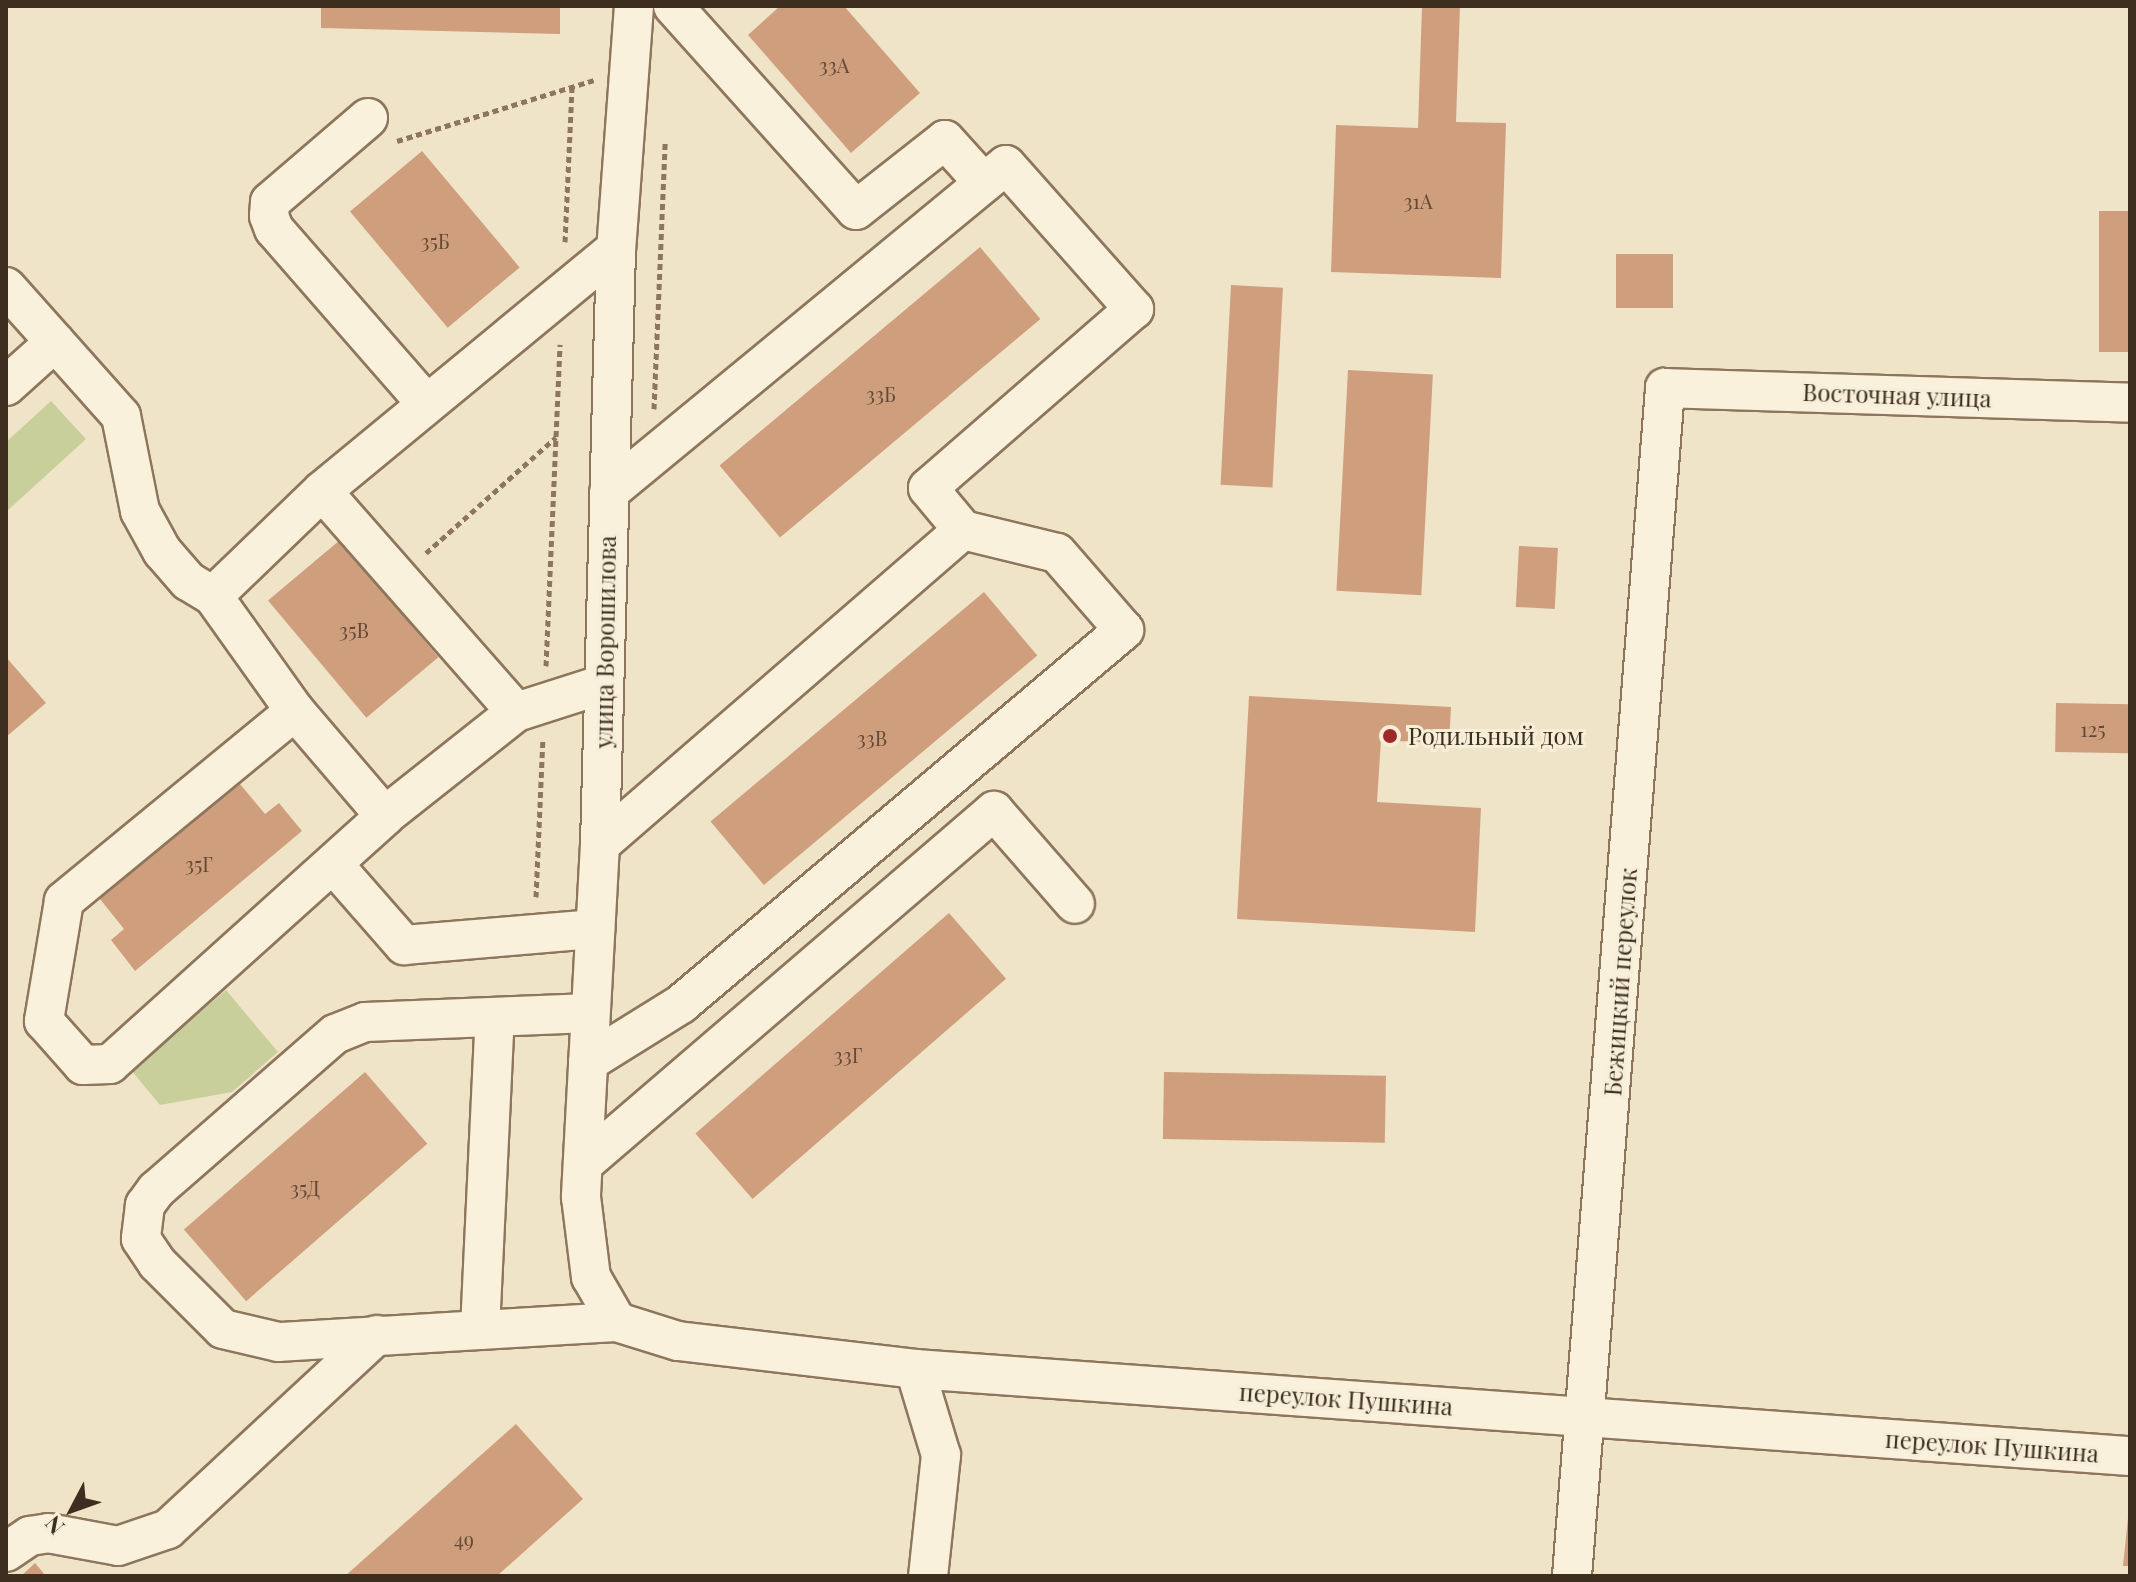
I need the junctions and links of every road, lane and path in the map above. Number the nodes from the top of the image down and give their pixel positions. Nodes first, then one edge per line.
1 (634, 6) edge
2 (673, 6) edge
3 (629, 69) junction
4 (368, 118) joint
5 (984, 183) junction
6 (616, 249) junction
7 (6, 287) edge
8 (55, 342) junction
9 (6, 386) edge
10 (1665, 388) joint
11 (425, 402) junction
12 (2130, 403) edge
13 (556, 437) dead end
14 (322, 491) junction
15 (609, 492) junction
16 (963, 530) junction
17 (399, 578) junction
18 (213, 596) junction
19 (604, 684) junction
20 (295, 711) junction
21 (516, 712) junction
22 (385, 816) junction
23 (600, 844) junction
24 (333, 864) junction
25 (1075, 904) dead end
26 (595, 929) junction
27 (590, 1013) junction
28 (495, 1017) junction
29 (588, 1062) junction
30 (583, 1164) junction
31 (617, 1322) junction
32 (480, 1330) junction
33 (377, 1335) junction
34 (915, 1369) junction
35 (1587, 1415) junction
36 (2130, 1456) edge
37 (6, 1552) edge
38 (928, 1576) edge
39 (1572, 1576) edge

1 - 3 street, улица Ворошилова
2 - 5 street
3 - 4 path
3 - 6 street, улица Ворошилова
4 - 11 street
5 - 15 street
5 - 16 street
6 - 11 street
6 - 15 street, улица Ворошилова
7 - 8 street
8 - 9 street
8 - 18 street
10 - 12 street, Восточная улица
10 - 35 street, Бежицкий переулок
11 - 14 street
13 - 17 path
14 - 17 street
14 - 18 street
15 - 19 street, улица Ворошилова
16 - 23 street
16 - 29 street
17 - 21 street
18 - 20 street
19 - 21 street
19 - 23 street, улица Ворошилова
20 - 22 street
20 - 24 street
21 - 22 street
22 - 24 street
23 - 26 street, улица Ворошилова
24 - 26 street
25 - 30 street
26 - 27 street, улица Ворошилова
27 - 28 street
27 - 29 street, улица Ворошилова
28 - 32 street
28 - 33 street
29 - 30 street, улица Ворошилова
30 - 31 street, улица Ворошилова
31 - 32 street
31 - 34 street, переулок Пушкина
32 - 33 street
33 - 37 street
34 - 35 street, переулок Пушкина
34 - 38 street
35 - 36 street, переулок Пушкина
35 - 39 street, Бежицкий переулок

